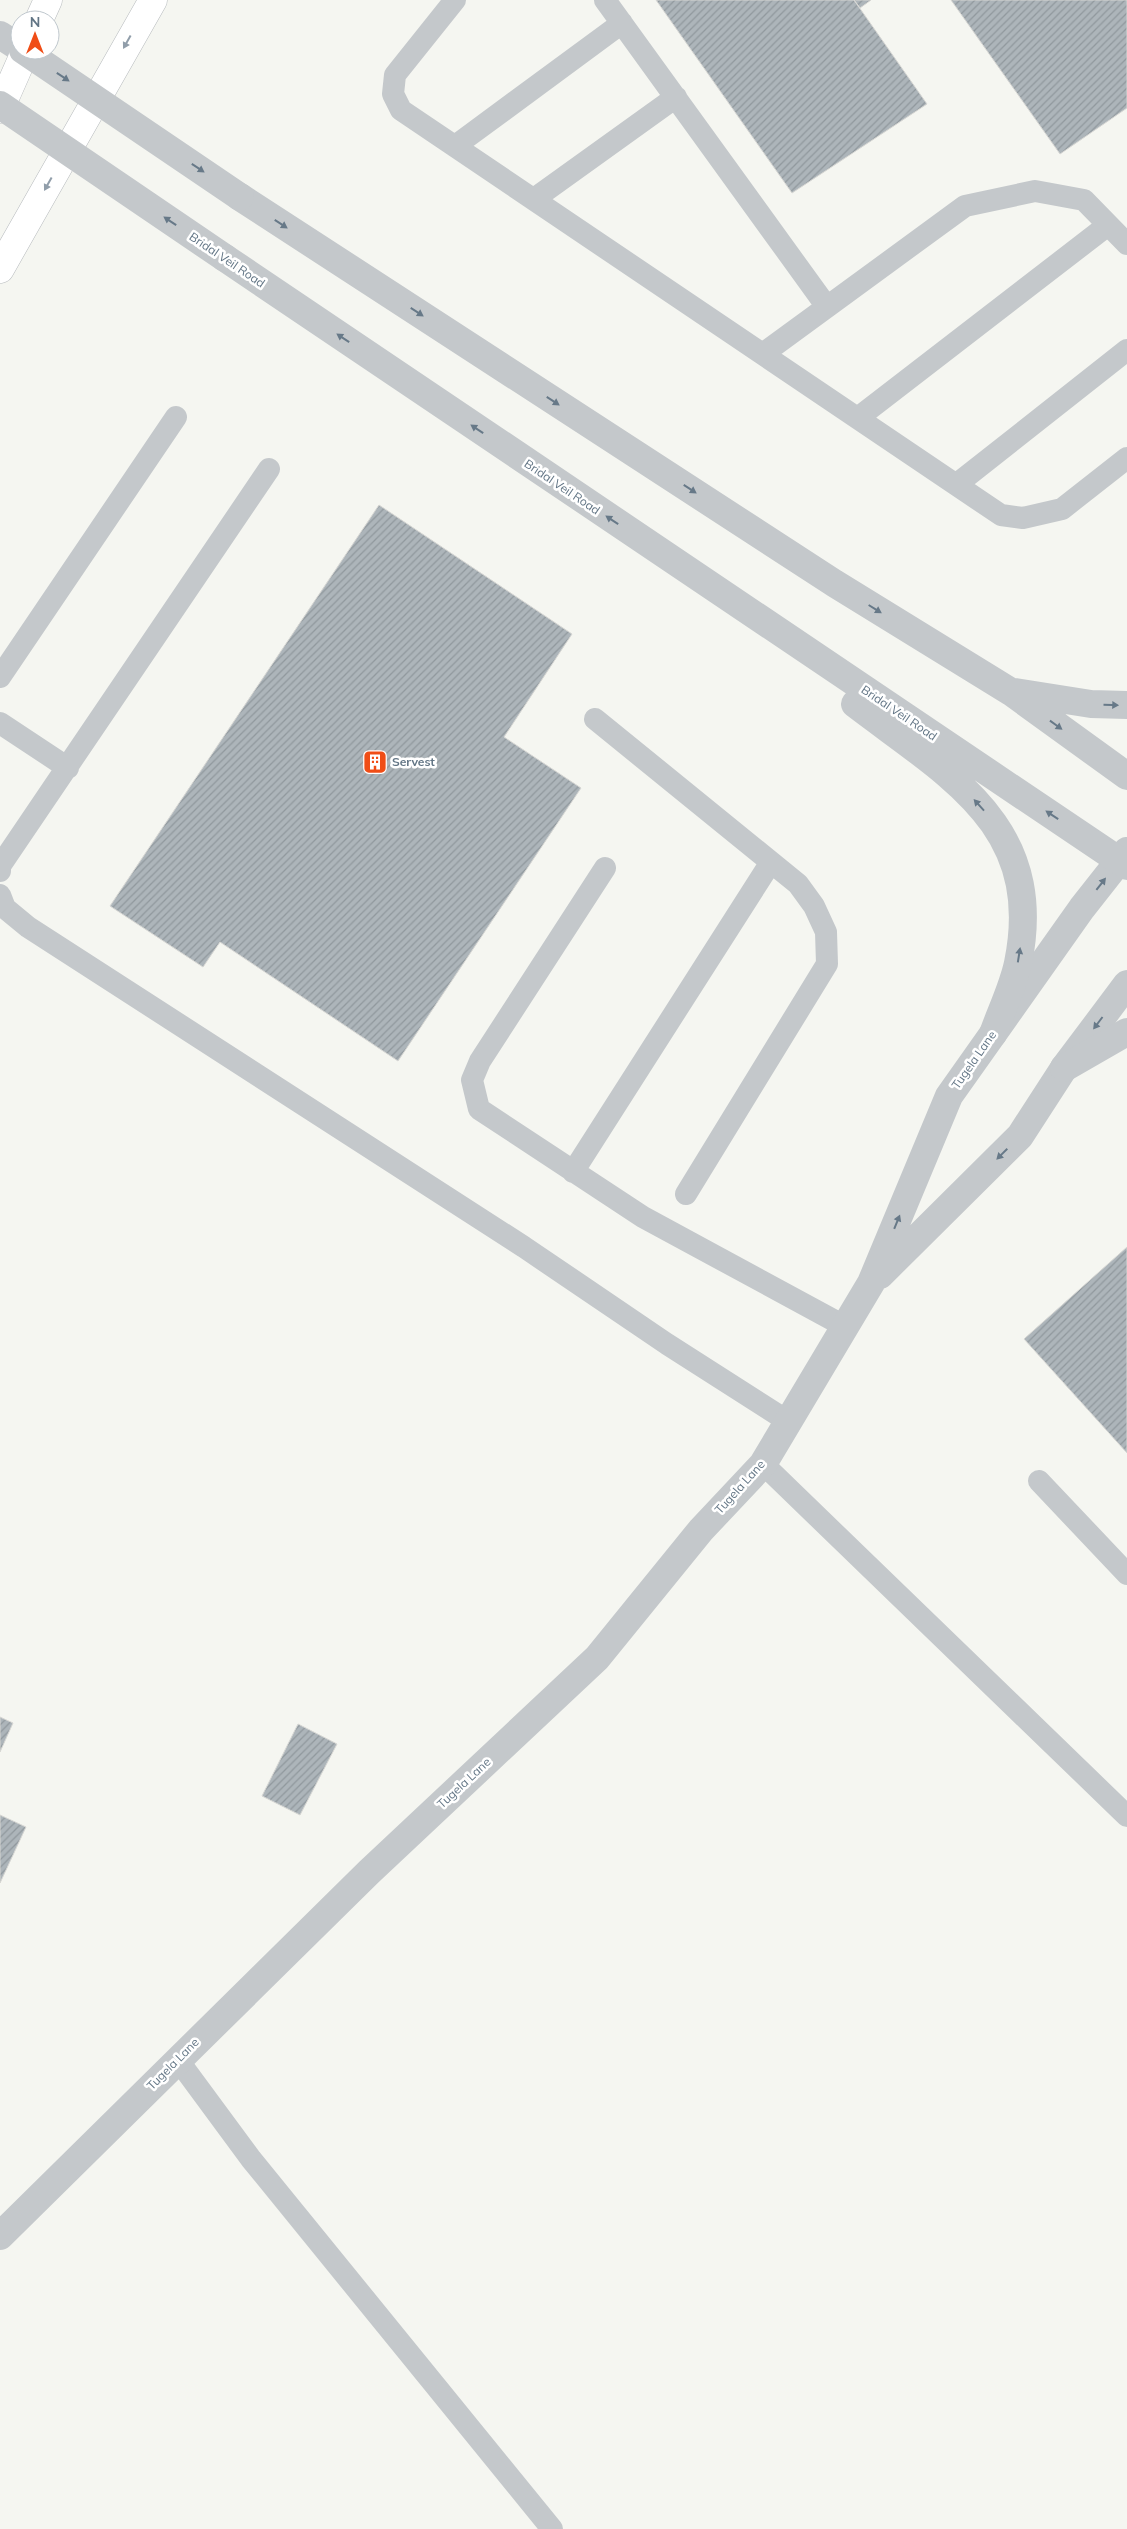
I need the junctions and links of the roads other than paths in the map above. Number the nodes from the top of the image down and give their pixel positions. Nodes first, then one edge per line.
1 (153, 0) edge
2 (455, 0) edge
3 (605, 0) edge
4 (622, 23) junction
5 (19, 60) edge
6 (39, 60) edge
7 (676, 97) junction
8 (0, 107) edge
9 (455, 146) junction
10 (534, 198) junction
11 (1108, 225) junction
12 (1127, 244) edge
13 (0, 269) edge
14 (827, 307) junction
15 (1127, 350) edge
16 (764, 353) junction
17 (176, 417) dead end
18 (859, 417) junction
19 (1127, 458) edge
20 (269, 468) dead end
21 (956, 484) junction
22 (642, 541) junction
23 (0, 677) edge
24 (1011, 692) junction
25 (1127, 705) edge
26 (595, 719) dead end
27 (0, 723) edge
28 (68, 768) junction
29 (1127, 776) edge
30 (1124, 859) edge
31 (771, 862) junction
32 (605, 868) dead end
33 (0, 870) edge
34 (0, 894) edge
35 (1127, 984) edge
36 (1127, 1032) edge
37 (993, 1034) junction
38 (1064, 1068) junction
39 (573, 1172) junction
40 (686, 1194) dead end
41 (871, 1283) junction
42 (846, 1327) junction
43 (789, 1422) junction
44 (763, 1464) junction
45 (1039, 1481) dead end
46 (1127, 1574) edge
47 (1127, 1816) edge
48 (178, 2060) junction
49 (0, 2236) edge
50 (552, 2529) edge

1 -> 13 highway
2 - 9 lane
3 - 4 lane
4 - 7 lane
4 - 9 lane
5 - 8 highway
6 -> 24 street, bridge
7 - 10 lane
7 - 14 lane
22 -> 8 street, Bridal Veil Road, bridge
9 - 10 lane
10 - 16 lane
11 - 12 lane
11 - 14 lane
11 - 18 lane
14 - 16 lane
15 - 21 lane
16 - 18 lane
17 - 23 lane
18 - 21 lane
19 - 21 lane
20 - 28 lane
30 -> 22 street, Bridal Veil Road
37 -> 22 street
24 -> 25 street
24 -> 29 street
26 - 31 lane
27 - 28 lane
28 - 33 lane
37 -> 30 street, Tugela Lane
31 - 39 lane
31 - 40 lane
32 - 39 lane
34 - 43 lane
35 -> 38 street, Tugela Lane
36 - 38 street
41 -> 37 street, Tugela Lane
38 -> 41 street, Tugela Lane
39 - 42 lane
41 - 42 street, Tugela Lane
42 - 43 street, Tugela Lane
43 - 44 street, Tugela Lane
44 - 47 lane
44 - 48 street, Tugela Lane
45 - 46 lane
48 - 49 street, Tugela Lane
48 - 50 lane

